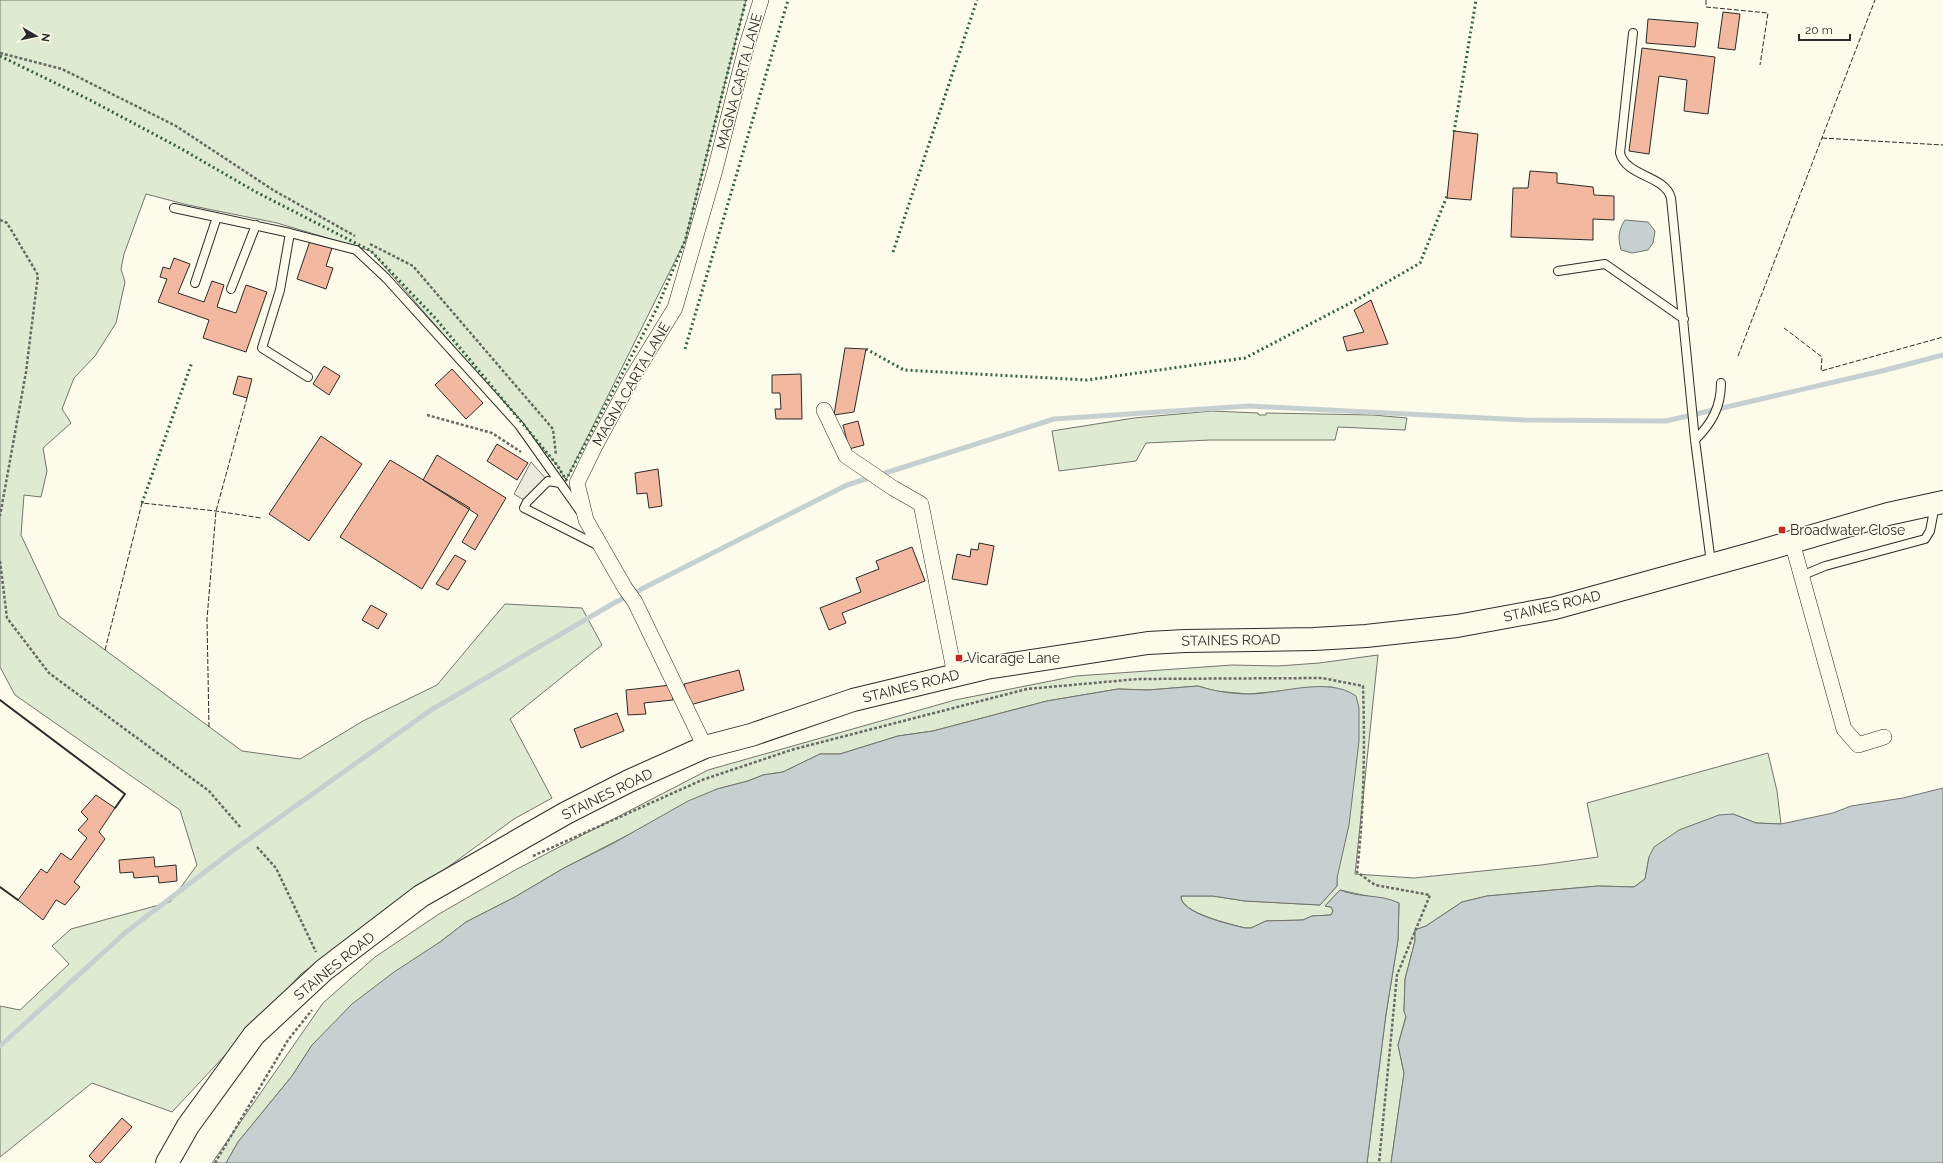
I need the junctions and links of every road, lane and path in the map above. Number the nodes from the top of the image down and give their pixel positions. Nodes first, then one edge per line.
1 (761, 0) edge
2 (1633, 33) dead end
3 (174, 208) dead end
4 (217, 218) junction
5 (0, 220) edge
6 (256, 226) junction
7 (290, 233) junction
8 (1558, 271) dead end
9 (194, 283) dead end
10 (231, 289) dead end
11 (1684, 320) junction
12 (308, 377) dead end
13 (1721, 383) dead end
14 (824, 410) dead end
15 (427, 415) dead end
16 (1695, 440) junction
17 (524, 453) dead end
18 (560, 483) junction
19 (1939, 503) edge
20 (0, 516) edge
21 (586, 520) junction
22 (1792, 542) junction
23 (602, 547) junction
24 (0, 561) edge
25 (1711, 566) junction
26 (1801, 576) junction
27 (955, 676) junction
28 (1884, 738) dead end
29 (705, 747) junction
30 (241, 828) dead end
31 (258, 847) dead end
32 (528, 858) dead end
33 (324, 970) junction
34 (316, 1004) dead end
35 (167, 1163) edge
36 (216, 1163) edge
37 (1379, 1163) edge

1 - 21 street, MAGNA CARTA LANE
2 - 11 lane
3 - 4 lane
4 - 6 lane
4 - 9 lane
5 - 20 path
6 - 7 lane
6 - 10 lane
7 - 12 lane
7 - 18 lane
8 - 11 lane
11 - 16 lane
13 - 16 lane
14 - 27 street
15 - 17 path
16 - 25 lane
18 - 21 lane
18 - 23 lane
19 - 22 main road, STAINES ROAD
19 - 26 lane
21 - 23 street, MAGNA CARTA LANE
22 - 25 main road, STAINES ROAD
22 - 26 street
23 - 29 street, MAGNA CARTA LANE
24 - 30 path
25 - 27 main road, STAINES ROAD
26 - 28 street
27 - 29 main road, STAINES ROAD
29 - 33 main road, STAINES ROAD
31 - 33 path
32 - 37 path
33 - 35 main road, STAINES ROAD
34 - 36 path

